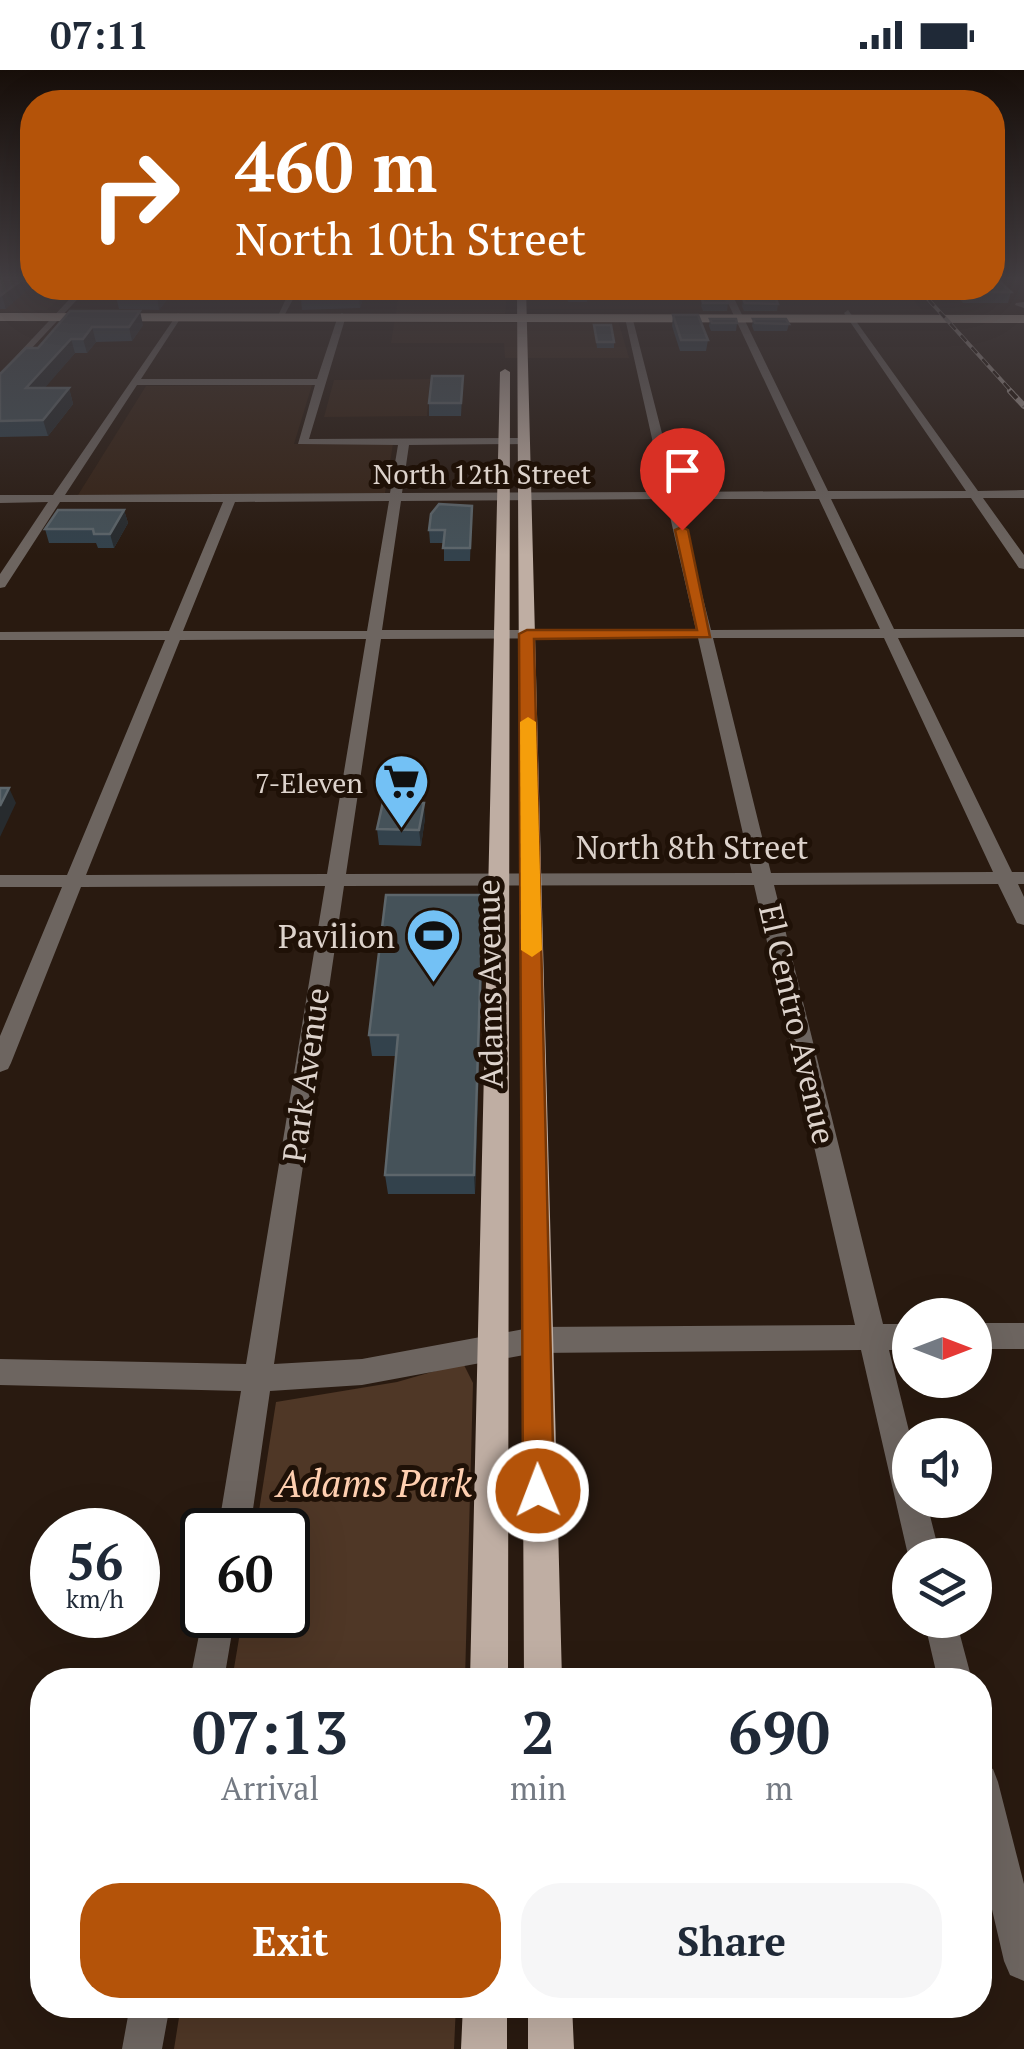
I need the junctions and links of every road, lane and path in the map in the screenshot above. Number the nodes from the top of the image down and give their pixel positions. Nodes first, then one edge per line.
1 (143, 370) edge
2 (324, 370) edge
3 (505, 370) edge
4 (523, 370) edge
5 (642, 370) edge
6 (765, 370) edge
7 (889, 370) edge
8 (135, 382) junction
9 (320, 382) junction
10 (505, 441) junction
11 (524, 441) junction
12 (404, 442) junction
13 (976, 494) junction
14 (1024, 494) edge
15 (824, 496) junction
16 (396, 498) junction
17 (505, 498) junction
18 (526, 498) junction
19 (674, 498) junction
20 (230, 499) junction
21 (0, 500) edge
22 (57, 500) junction
23 (1024, 564) edge
24 (5, 570) edge
25 (0, 584) edge
26 (1024, 632) edge
27 (503, 634) junction
28 (527, 634) junction
29 (705, 634) junction
30 (887, 634) junction
31 (0, 636) edge
32 (171, 636) junction
33 (375, 636) junction
34 (531, 877) junction
35 (333, 878) junction
36 (496, 878) junction
37 (764, 878) junction
38 (1015, 878) edge
39 (73, 880) junction
40 (0, 881) edge
41 (1024, 918) edge
42 (0, 1064) edge
43 (892, 1336) edge
44 (992, 1336) edge
45 (1024, 1336) edge
46 (871, 1337) junction
47 (535, 1340) junction
48 (493, 1346) junction
49 (0, 1372) edge
50 (260, 1378) junction
51 (892, 1424) edge
52 (238, 1508) edge
53 (215, 1638) edge
54 (944, 1638) edge
55 (209, 1668) edge
56 (489, 1668) edge
57 (542, 1668) edge
58 (952, 1668) edge
59 (992, 1831) edge
60 (1024, 1962) edge
61 (148, 2018) edge
62 (485, 2018) edge
63 (550, 2018) edge
64 (142, 2049) edge
65 (484, 2049) edge
66 (551, 2049) edge

1 - 8 street
2 - 9 street
3 - 10 main road, Adams Avenue
4 - 11 main road, Adams Avenue
5 - 19 street, El Centro Avenue
6 - 15 street
7 - 13 street
8 - 9 street
8 - 22 street
9 - 12 street
10 - 11 street
10 - 12 street
10 - 17 main road, Adams Avenue
11 - 18 main road, Adams Avenue
12 - 16 street, Park Avenue
13 - 14 street, North 12th Street
13 - 15 street, North 12th Street
13 - 23 street
15 - 19 street, North 12th Street
15 - 30 street
16 - 17 street, North 12th Street
16 - 20 street, North 12th Street
16 - 33 street, Park Avenue
17 - 18 street, North 12th Street
17 - 27 main road, Adams Avenue
18 - 19 street, North 12th Street
18 - 28 main road, Adams Avenue
19 - 29 street, El Centro Avenue
20 - 22 street, North 12th Street
20 - 32 street
21 - 22 street, North 12th Street
22 - 24 street
24 - 25 street
26 - 30 street
27 - 28 street
27 - 33 street
27 - 36 main road, Adams Avenue
28 - 29 street
28 - 34 main road, Adams Avenue
29 - 30 street
29 - 37 street, El Centro Avenue
30 - 38 street
31 - 32 street
32 - 33 street
32 - 39 street
33 - 35 street, Park Avenue
34 - 36 street, North 8th Street
34 - 37 street, North 8th Street
34 - 47 main road, Adams Avenue
35 - 36 street, North 8th Street
35 - 39 street, North 8th Street
35 - 50 street, Park Avenue
36 - 48 main road, Adams Avenue
37 - 38 street, North 8th Street
37 - 46 street, El Centro Avenue
38 - 41 street
39 - 40 street, North 8th Street
39 - 42 street
43 - 46 street
44 - 45 street
46 - 47 street
46 - 51 street, El Centro Avenue
47 - 48 street
47 - 57 main road, Adams Avenue
48 - 50 street
48 - 56 main road, Adams Avenue
49 - 50 street
50 - 52 street, Park Avenue
53 - 55 street
54 - 58 street
59 - 60 street
61 - 64 street
62 - 65 main road
63 - 66 main road

